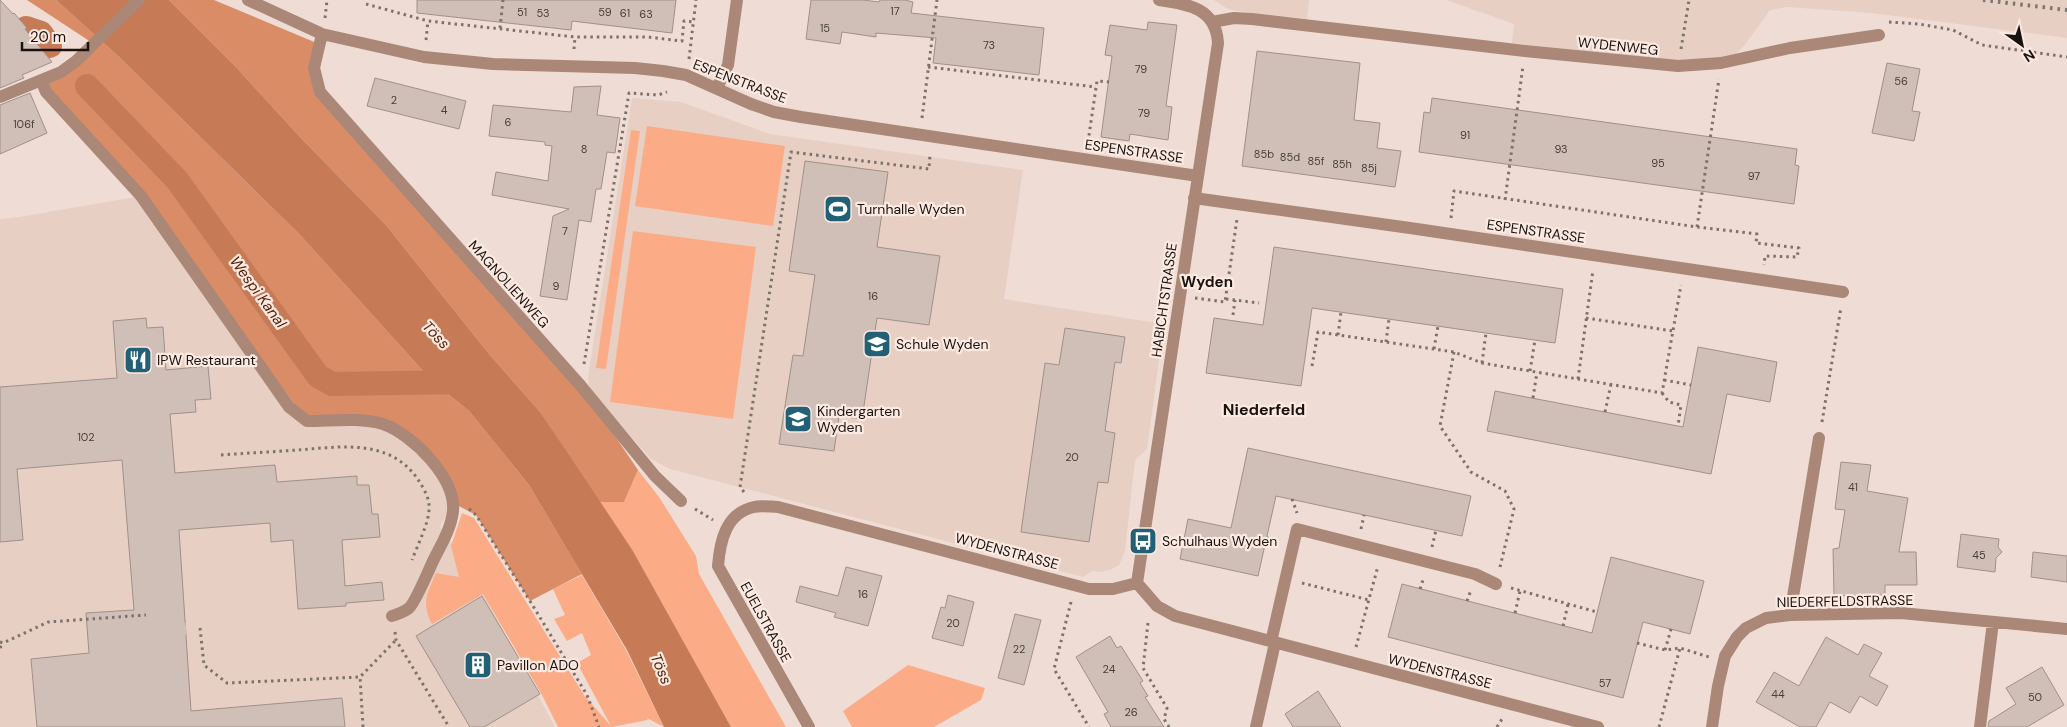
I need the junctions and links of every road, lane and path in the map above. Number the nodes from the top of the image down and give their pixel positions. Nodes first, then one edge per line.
1 (139, 0) edge
2 (248, 0) edge
3 (327, 0) edge
4 (503, 0) edge
5 (696, 0) edge
6 (737, 0) edge
7 (937, 0) edge
8 (1159, 0) edge
9 (1689, 0) edge
10 (366, 4) dead end
11 (325, 13) dead end
12 (694, 22) junction
13 (1212, 22) junction
14 (500, 28) junction
15 (322, 34) junction
16 (1879, 35) joint
17 (1525, 51) junction
18 (2067, 57) edge
19 (1721, 63) junction
20 (1678, 66) junction
21 (928, 67) junction
22 (686, 76) junction
23 (41, 80) junction
24 (1109, 82) dead end
25 (1096, 87) junction
26 (717, 88) junction
27 (667, 92) dead end
28 (0, 97) edge
29 (921, 125) dead end
30 (1088, 148) dead end
31 (930, 154) dead end
32 (1198, 176) junction
33 (1194, 198) junction
34 (1505, 200) junction
35 (1237, 219) dead end
36 (1697, 227) junction
37 (1449, 234) junction
38 (1595, 254) junction
39 (1684, 267) junction
40 (1762, 278) junction
41 (1843, 292) joint
42 (1194, 298) dead end
43 (1226, 299) junction
44 (1235, 300) junction
45 (1260, 303) dead end
46 (1341, 312) dead end
47 (1234, 315) dead end
48 (1586, 318) junction
49 (1389, 319) dead end
50 (1438, 326) dead end
51 (1673, 331) junction
52 (1486, 333) dead end
53 (1338, 335) junction
54 (1535, 340) dead end
55 (1386, 342) junction
56 (1434, 349) junction
57 (1454, 352) junction
58 (1482, 363) junction
59 (1312, 366) dead end
60 (1530, 371) junction
61 (1537, 372) junction
62 (1578, 379) junction
63 (1664, 380) junction
64 (1611, 384) junction
65 (1691, 385) dead end
66 (581, 386) junction
67 (1662, 393) junction
68 (1533, 398) dead end
69 (1606, 412) dead end
70 (1678, 426) dead end
71 (1819, 438) joint
72 (221, 455) dead end
73 (681, 501) joint
74 (453, 503) junction
75 (755, 506) junction
76 (727, 527) junction
77 (1383, 549) junction
78 (412, 562) dead end
79 (1286, 579) junction
80 (1137, 583) junction
81 (1496, 584) junction
82 (1520, 591) junction
83 (1072, 597) dead end
84 (1369, 600) junction
85 (1568, 604) junction
86 (1597, 612) dead end
87 (1515, 613) dead end
88 (146, 615) dead end
89 (1790, 615) junction
90 (392, 616) joint
91 (1993, 622) junction
92 (1148, 623) dead end
93 (1563, 626) dead end
94 (200, 628) dead end
95 (1671, 629) dead end
96 (2067, 630) edge
97 (396, 640) junction
98 (1, 642) edge
99 (1273, 642) junction
100 (1637, 643) dead end
101 (0, 648) edge
102 (1680, 648) junction
103 (1665, 650) junction
104 (1355, 652) dead end
105 (1709, 657) dead end
106 (360, 677) junction
107 (1504, 716) dead end
108 (363, 727) edge
109 (448, 727) edge
110 (599, 727) edge
111 (809, 727) edge
112 (1089, 727) edge
113 (1169, 727) edge
114 (1256, 727) edge
115 (1497, 727) edge
116 (1598, 727) edge
117 (1659, 727) edge
118 (1712, 727) edge
119 (1980, 727) edge

1 - 23 street
2 - 15 street, ESPENSTRASSE
3 - 11 path
4 - 14 path
5 - 12 path
6 - 26 street
7 - 21 path
8 - 13 street
9 - 20 path
10 - 14 path
12 - 14 path
12 - 22 path
13 - 17 street, WYDENWEG
13 - 32 street, HABICHTSTRASSE
15 - 22 street, ESPENSTRASSE
15 - 66 street, MAGNOLIENWEG
16 - 18 path
16 - 19 street, WYDENWEG
17 - 20 street, WYDENWEG
17 - 34 path
19 - 20 street, WYDENWEG
19 - 36 path
21 - 25 path
21 - 29 path
22 - 26 street, ESPENSTRASSE
23 - 28 street
23 - 74 street
24 - 25 path
25 - 30 path
26 - 32 street, ESPENSTRASSE
27 - 66 path
31 - 75 path
32 - 33 street, HABICHTSTRASSE
33 - 37 street, ESPENSTRASSE
33 - 80 street, HABICHTSTRASSE
34 - 36 path
34 - 37 path
35 - 43 path
36 - 40 path
37 - 38 street, ESPENSTRASSE
38 - 39 street, ESPENSTRASSE
38 - 48 path
39 - 40 street, ESPENSTRASSE
39 - 51 path
40 - 41 street, ESPENSTRASSE
41 - 71 path
42 - 43 path
43 - 44 path
44 - 45 path
44 - 47 path
46 - 53 path
48 - 51 path
48 - 62 path
49 - 55 path
50 - 56 path
51 - 63 path
52 - 58 path
53 - 55 path
53 - 59 path
54 - 60 path
55 - 56 path
56 - 57 path
57 - 58 path
57 - 81 path
58 - 60 path
60 - 61 path
61 - 62 path
61 - 68 path
62 - 64 path
63 - 65 path
63 - 67 path
64 - 67 path
64 - 69 path
66 - 73 street, MAGNOLIENWEG
67 - 70 path
71 - 89 street
72 - 78 path
73 - 76 path
74 - 90 street
74 - 110 path
75 - 76 street
75 - 80 street, WYDENSTRASSE
76 - 111 street, EUELSTRASSE
77 - 79 street
77 - 81 street
77 - 84 path
79 - 84 path
79 - 99 street
80 - 99 street, WYDENSTRASSE
81 - 82 path
82 - 85 path
82 - 87 path
83 - 112 path
84 - 104 path
85 - 86 path
85 - 93 path
88 - 98 path
89 - 91 street, NIEDERFELDSTRASSE
89 - 118 street, NIEDERFELDSTRASSE
90 - 97 path
91 - 96 street, NIEDERFELDSTRASSE
91 - 119 street
92 - 113 path
94 - 106 path
95 - 103 path
97 - 106 path
97 - 109 path
98 - 101 path
99 - 114 street
99 - 116 street, WYDENSTRASSE
100 - 103 path
102 - 103 path
102 - 105 path
102 - 117 path
106 - 108 path
107 - 115 path

